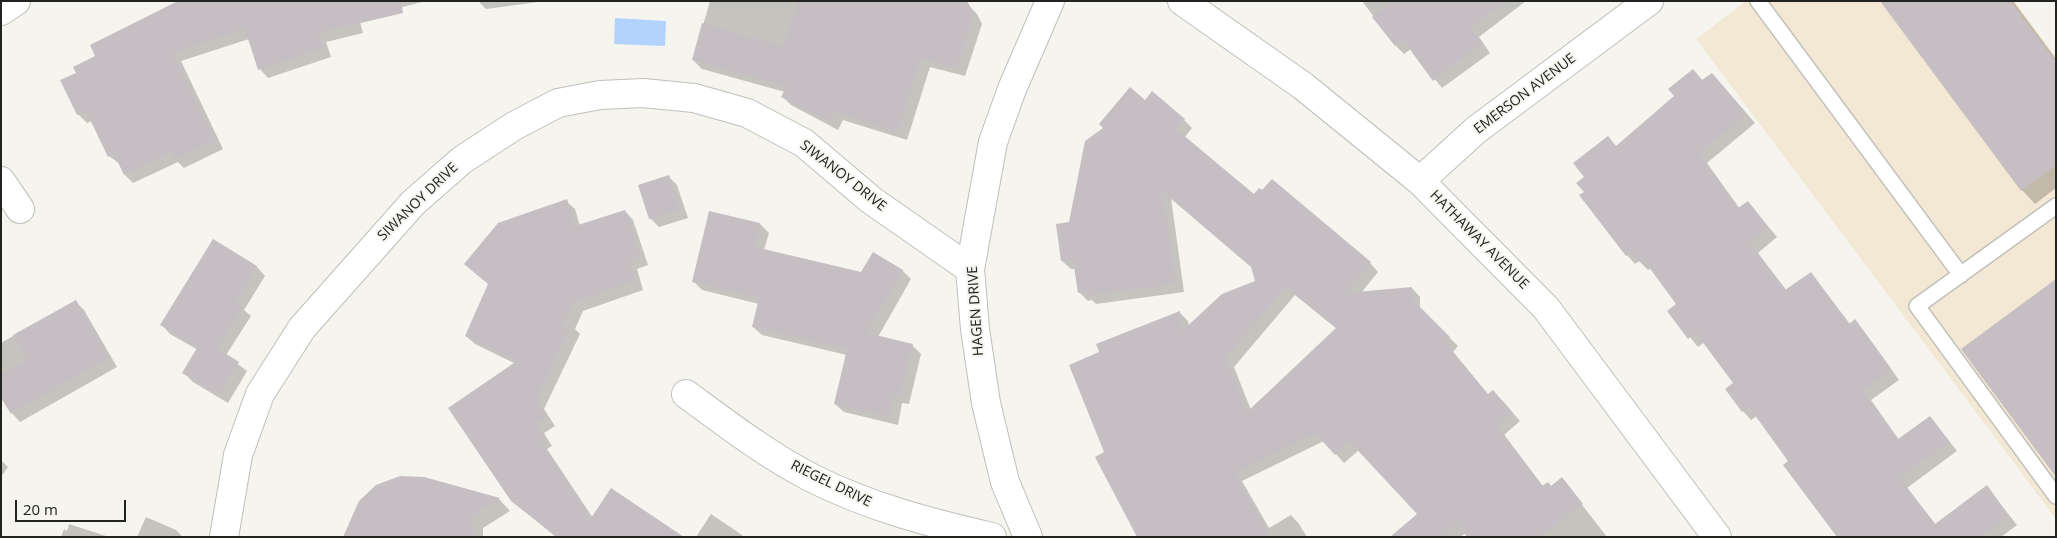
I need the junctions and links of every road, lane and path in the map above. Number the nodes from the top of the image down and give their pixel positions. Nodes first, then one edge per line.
1 (16, 1) edge
2 (1050, 1) edge
3 (1182, 1) edge
4 (1758, 1) edge
5 (1641, 7) edge
6 (1, 11) edge
7 (1, 181) edge
8 (1420, 182) junction
9 (2056, 206) edge
10 (20, 209) dead end
11 (970, 269) junction
12 (1961, 275) junction
13 (686, 394) dead end
14 (2056, 496) edge
15 (224, 537) edge
16 (992, 537) edge
17 (1028, 537) edge
18 (1717, 537) edge

1 - 6 street
2 - 11 street, HAGEN DRIVE
3 - 8 street, HATHAWAY AVENUE
4 - 12 lane
5 - 8 street, EMERSON AVENUE
7 - 10 street
8 - 18 street, HATHAWAY AVENUE
9 - 12 lane
11 - 15 street, SIWANOY DRIVE
11 - 17 street, HAGEN DRIVE
12 - 14 lane
13 - 16 street, RIEGEL DRIVE

